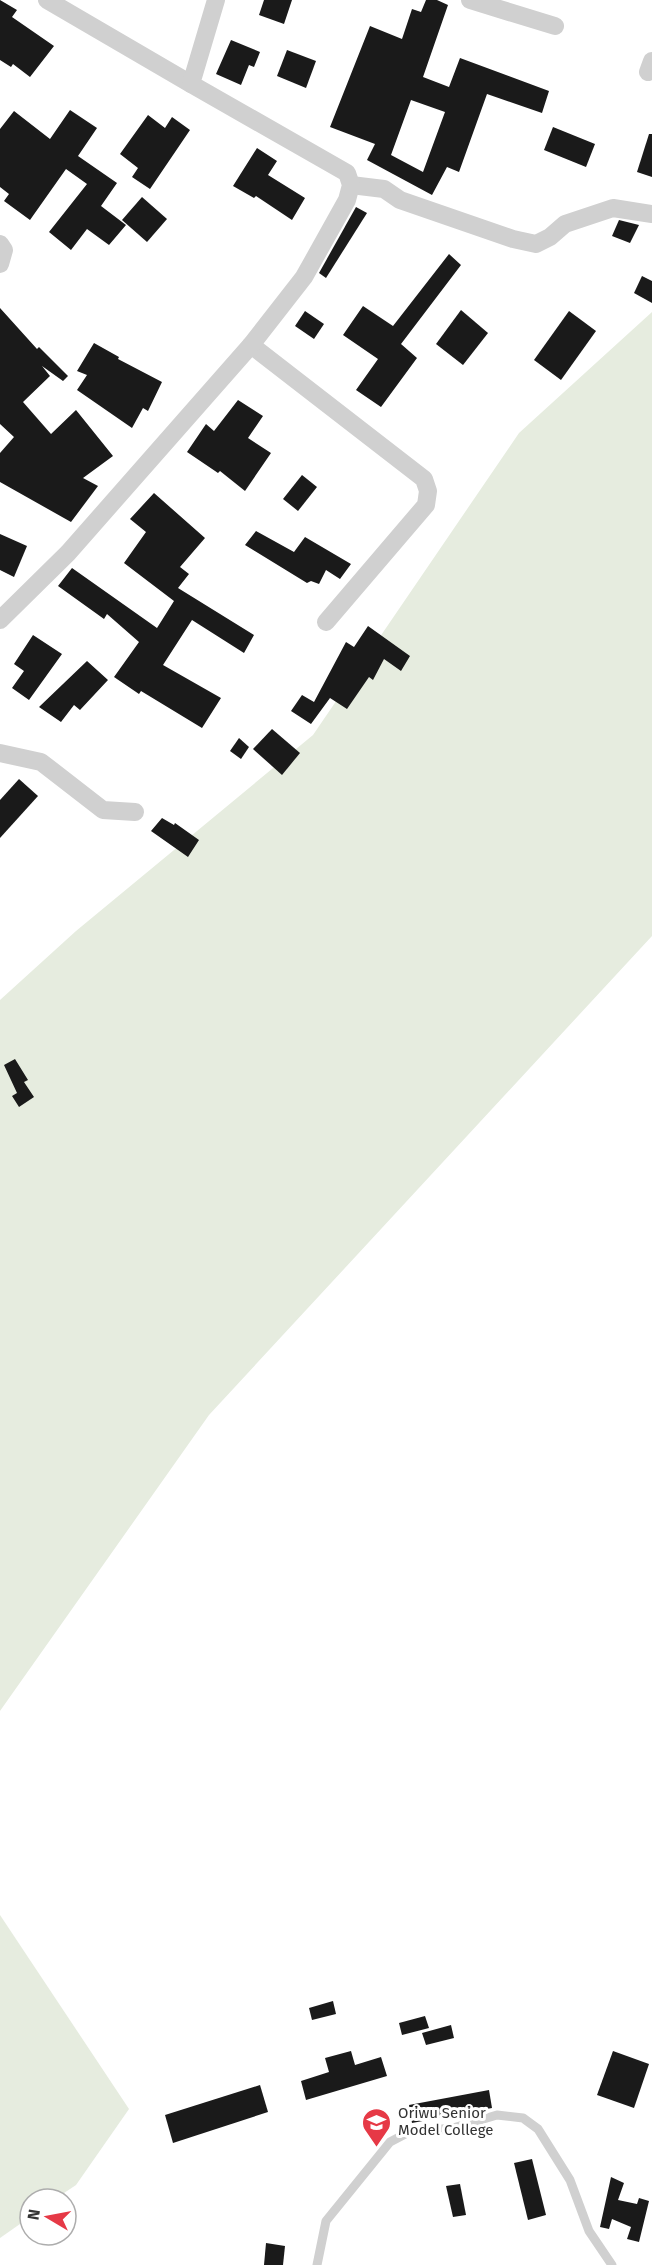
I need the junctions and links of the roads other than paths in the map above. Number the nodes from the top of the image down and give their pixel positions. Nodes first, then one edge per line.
1 (47, 0) edge
2 (216, 0) edge
3 (470, 0) edge
4 (555, 26) dead end
5 (191, 84) junction
6 (351, 185) junction
7 (652, 214) edge
8 (0, 244) edge
9 (0, 264) edge
10 (251, 345) junction
11 (0, 620) edge
12 (326, 622) dead end
13 (0, 753) edge
14 (135, 812) dead end
15 (317, 2265) edge
16 (612, 2265) edge

1 - 5 street
2 - 5 street
3 - 4 street
5 - 6 street
6 - 7 street
6 - 10 street
8 - 9 street
10 - 11 street
10 - 12 street
13 - 14 street
15 - 16 lane

